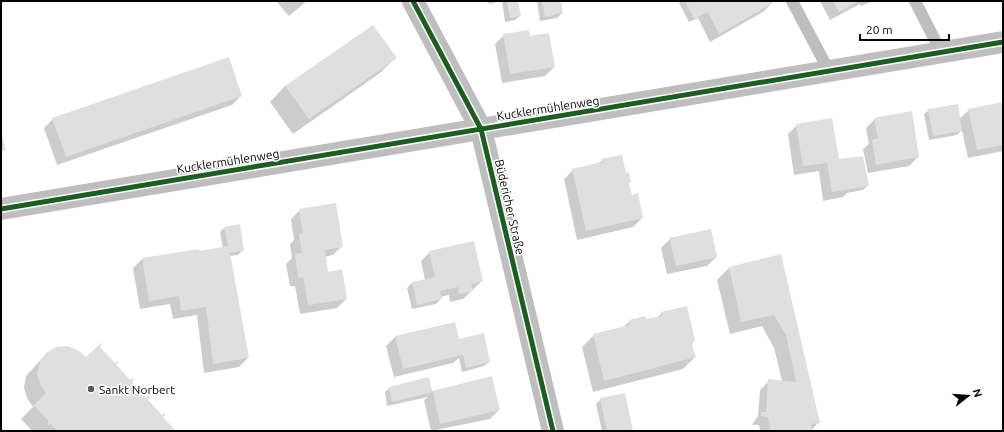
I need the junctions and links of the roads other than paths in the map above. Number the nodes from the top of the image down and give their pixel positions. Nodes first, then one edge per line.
1 (413, 1) edge
2 (792, 1) edge
3 (915, 1) edge
4 (1003, 42) edge
5 (941, 52) junction
6 (829, 71) junction
7 (481, 129) junction
8 (1, 209) edge
9 (553, 431) edge

1 - 7 street, Büdericher Straße
2 - 6 lane
3 - 5 lane
4 - 5 street, Kucklermühlenweg
5 - 6 street, Kucklermühlenweg
6 - 7 street, Kucklermühlenweg
7 - 8 street, Kucklermühlenweg
7 - 9 street, Büdericher Straße

